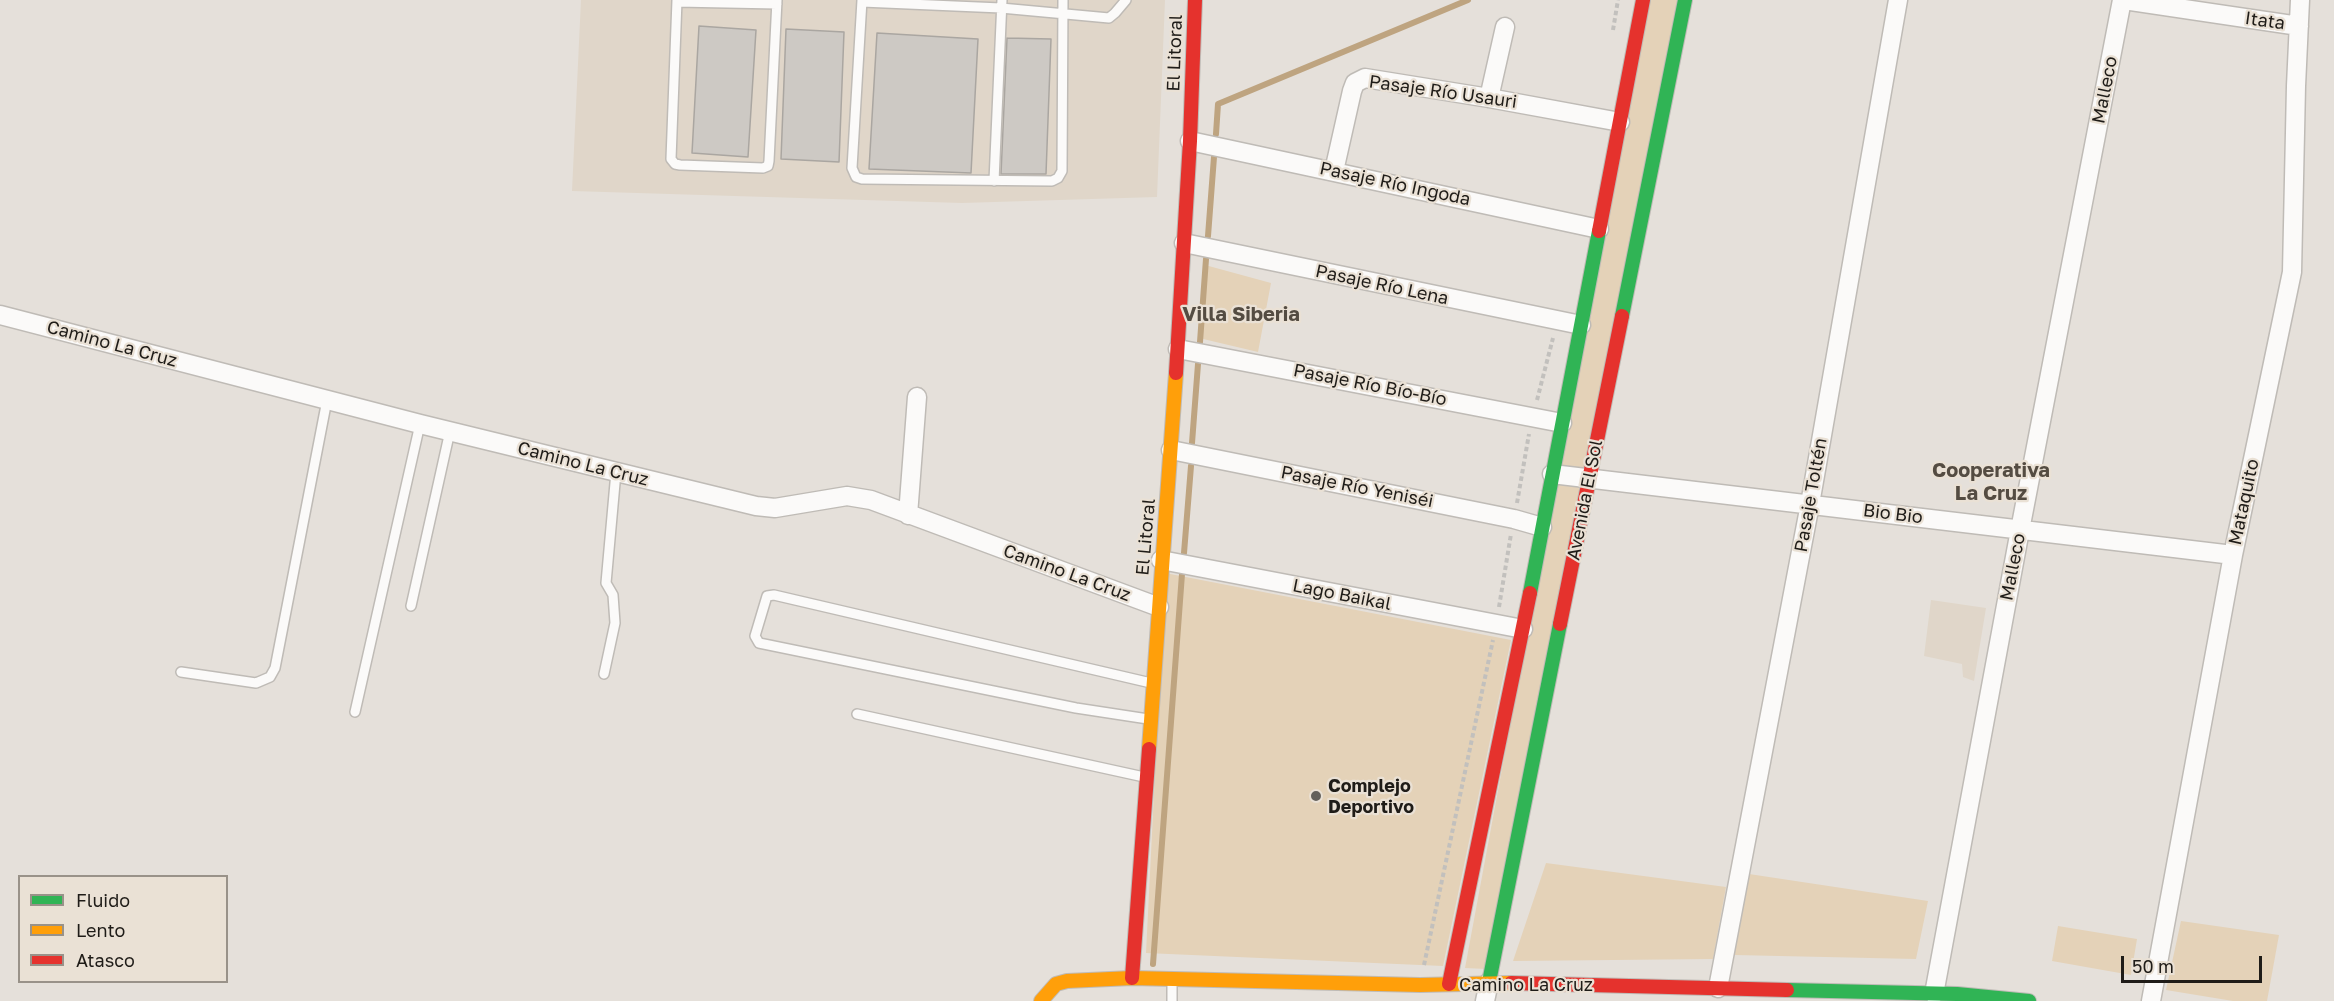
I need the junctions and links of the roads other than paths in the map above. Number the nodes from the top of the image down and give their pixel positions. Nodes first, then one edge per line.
1 (1063, 0) edge
2 (1126, 0) edge
3 (1195, 0) edge
4 (1643, 0) edge
5 (1685, 0) edge
6 (1898, 0) edge
7 (2123, 0) edge
8 (2300, 0) edge
9 (677, 1) edge
10 (862, 1) edge
11 (777, 2) edge
12 (1002, 4) edge
13 (1063, 12) junction
14 (2299, 26) junction
15 (1505, 27) dead end
16 (1489, 98) junction
17 (1620, 122) junction
18 (1190, 141) junction
19 (1334, 171) junction
20 (994, 181) junction
21 (1599, 229) junction
22 (1184, 243) junction
23 (0, 315) edge
24 (1581, 325) junction
25 (1178, 349) junction
26 (917, 397) dead end
27 (327, 400) junction
28 (1562, 423) junction
29 (420, 424) junction
30 (450, 431) junction
31 (1171, 450) junction
32 (616, 472) junction
33 (1552, 474) junction
34 (1589, 477) junction
35 (1810, 504) junction
36 (908, 515) junction
37 (1542, 527) junction
38 (2020, 530) junction
39 (2233, 555) junction
40 (1161, 560) junction
41 (411, 606) dead end
42 (1159, 607) junction
43 (1523, 629) junction
44 (182, 672) dead end
45 (604, 674) dead end
46 (1153, 683) junction
47 (355, 712) dead end
48 (857, 714) dead end
49 (1150, 719) junction
50 (1146, 777) junction
51 (1132, 978) junction
52 (1172, 980) junction
53 (1489, 982) junction
54 (1718, 988) junction
55 (1448, 993) edge
56 (1934, 994) junction
57 (1750, 995) edge
58 (1957, 998) edge
59 (1041, 1001) edge
60 (1172, 1001) edge
61 (1485, 1001) edge
62 (2029, 1001) edge
63 (2151, 1001) edge

1 - 13 lane
2 - 13 lane
3 - 18 main road, El Litoral
4 - 17 main road, Avenida El Sol
5 - 34 main road, Avenida El Sol
6 - 35 street, Pasaje Toltén
7 - 14 street, Itata
7 - 38 street, Malleco
8 - 14 street, Mataquito
9 - 11 lane
9 - 11 lane
10 - 12 lane
10 - 20 lane
12 - 13 lane
12 - 20 lane
13 - 20 lane
14 - 39 street, Mataquito
15 - 16 street
16 - 17 street, Pasaje Río Usauri
16 - 19 street, Pasaje Río Usauri
17 - 21 main road, Avenida El Sol
18 - 19 street, Pasaje Río Ingoda
18 - 22 main road, El Litoral
19 - 21 street, Pasaje Río Ingoda
21 - 24 main road, Avenida El Sol
22 - 24 street, Pasaje Río Lena
22 - 25 main road, El Litoral
23 - 27 street, Camino La Cruz
24 - 28 main road, Avenida El Sol
25 - 28 street, Pasaje Río Bío-Bío
25 - 31 main road, El Litoral
26 - 36 street
27 - 29 street, Camino La Cruz
27 - 44 lane
28 - 33 main road, Avenida El Sol
29 - 30 street, Camino La Cruz
29 - 47 lane
30 - 32 street, Camino La Cruz
30 - 41 lane
31 - 37 street, Pasaje Río Yeniséi
31 - 40 main road, El Litoral
32 - 36 street, Camino La Cruz
32 - 45 lane
33 - 34 street, Bio Bio
33 - 37 main road, Avenida El Sol
34 - 35 street, Bio Bio
34 - 53 main road, Avenida El Sol
35 - 38 street, Bio Bio
35 - 54 street, Pasaje Toltén
36 - 42 street, Camino La Cruz
37 - 43 main road, Avenida El Sol
38 - 39 street, Bio Bio
38 - 56 street, Malleco
39 - 63 street, Mataquito
40 - 42 main road, El Litoral
40 - 43 street, Lago Baikal
42 - 46 main road, El Litoral
43 - 55 main road, Avenida El Sol
46 - 49 main road, El Litoral
46 - 49 lane
48 - 50 lane
49 - 50 main road, El Litoral
50 - 51 main road, El Litoral
51 - 52 main road, Camino La Cruz
51 - 59 main road
52 - 55 main road, Camino La Cruz
52 - 60 lane
53 - 54 main road, Camino La Cruz
53 - 55 main road, Camino La Cruz
53 - 61 street, Avenida El Sol
54 - 57 main road, Camino La Cruz
56 - 57 main road, Camino La Cruz
56 - 58 main road, Camino La Cruz
58 - 62 main road, Camino La Cruz

